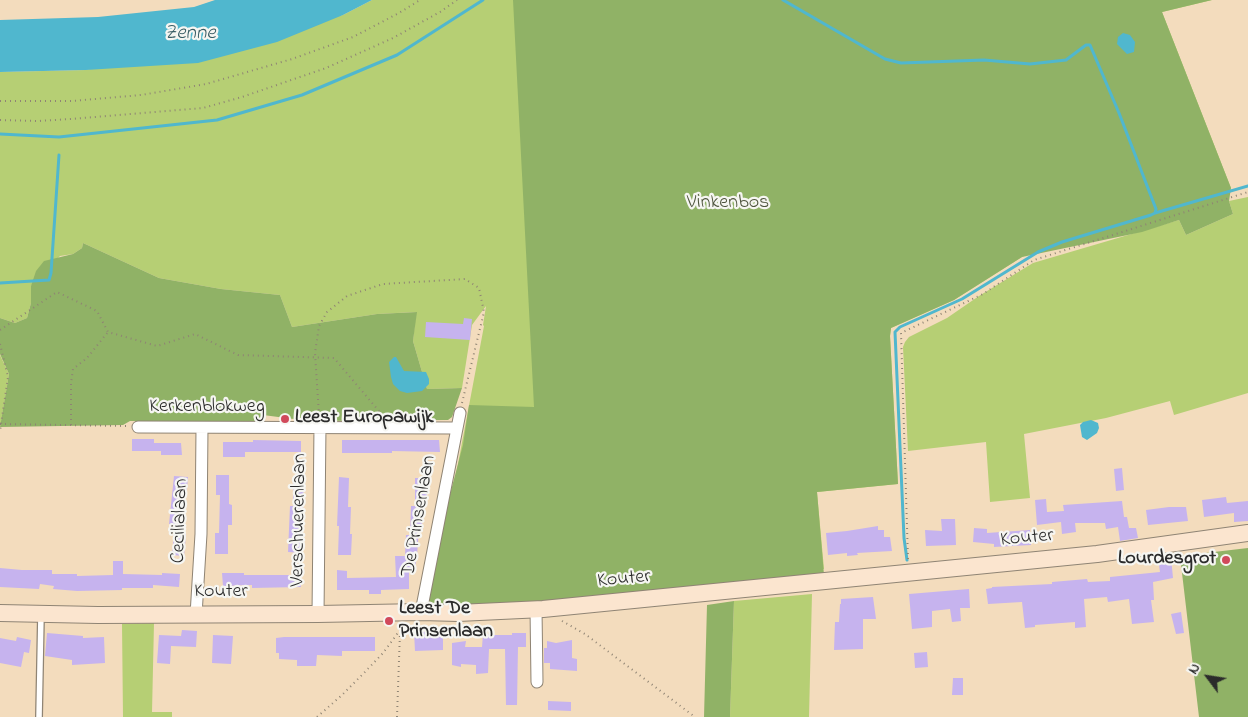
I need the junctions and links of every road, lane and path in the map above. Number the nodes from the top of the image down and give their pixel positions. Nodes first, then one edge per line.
1 (420, 0) edge
2 (457, 0) edge
3 (0, 101) edge
4 (0, 120) edge
5 (1248, 192) edge
6 (0, 330) edge
7 (108, 332) junction
8 (0, 344) edge
9 (316, 357) junction
10 (460, 413) joint
11 (1, 424) edge
12 (71, 425) junction
13 (320, 426) junction
14 (138, 427) joint
15 (202, 428) junction
16 (393, 428) junction
17 (456, 428) junction
18 (0, 431) edge
19 (1248, 534) edge
20 (909, 572) junction
21 (540, 609) junction
22 (0, 613) edge
23 (42, 613) junction
24 (414, 613) junction
25 (318, 614) junction
26 (196, 615) junction
27 (400, 632) junction
28 (537, 682) dead end
29 (39, 717) edge
30 (318, 717) edge
31 (397, 717) edge
32 (695, 717) edge

1 - 3 path
2 - 4 path
5 - 20 path
6 - 7 path
7 - 9 path
7 - 12 path
8 - 11 path
9 - 10 path
9 - 13 path
9 - 16 path
10 - 17 street, De Prinsenlaan
11 - 12 path
11 - 18 path
12 - 14 path
13 - 15 street, Kerkenblokweg
13 - 16 street, Kerkenblokweg
13 - 25 street, Verschuerenlaan
14 - 15 street, Kerkenblokweg
15 - 26 street, Cecilialaan
16 - 17 street, Kerkenblokweg
17 - 24 street, De Prinsenlaan
19 - 20 street, Kouter
20 - 21 street, Kouter
21 - 24 street, Kouter
21 - 28 street
21 - 32 path
22 - 23 street, Kouter
23 - 26 street, Kouter
23 - 29 lane
24 - 25 street, Kouter
24 - 27 path
25 - 26 street, Kouter
27 - 30 path
27 - 31 path

